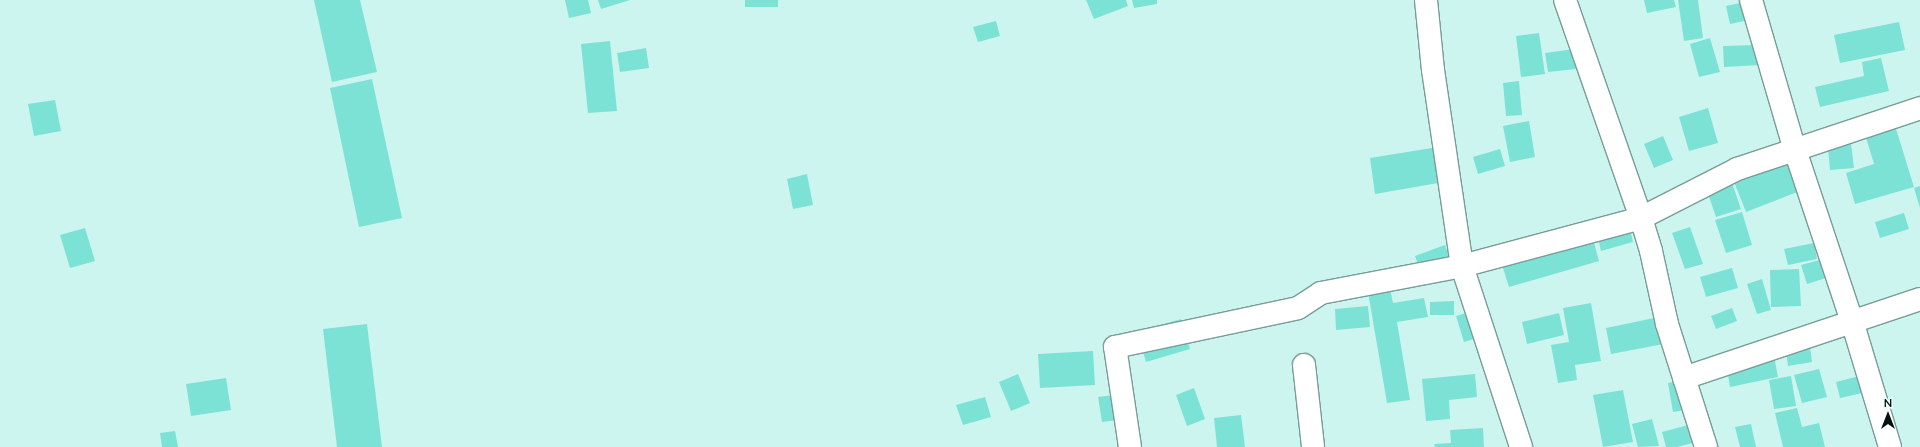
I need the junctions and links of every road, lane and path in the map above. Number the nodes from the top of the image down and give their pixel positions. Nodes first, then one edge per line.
1 (1426, 0) edge
2 (1565, 0) edge
3 (1751, 0) edge
4 (1920, 108) edge
5 (1795, 150) junction
6 (1641, 218) junction
7 (1462, 266) junction
8 (1920, 299) edge
9 (1852, 321) junction
10 (1304, 365) dead end
11 (1684, 378) junction
12 (1130, 447) edge
13 (1313, 447) edge
14 (1520, 447) edge
15 (1706, 447) edge
16 (1890, 447) edge

1 - 7 street
2 - 6 street
3 - 5 street
4 - 5 street
5 - 6 street
5 - 9 street
6 - 7 street
6 - 11 street
7 - 12 street
7 - 14 street
8 - 9 street
9 - 11 street
9 - 16 street
10 - 13 street
11 - 15 street

